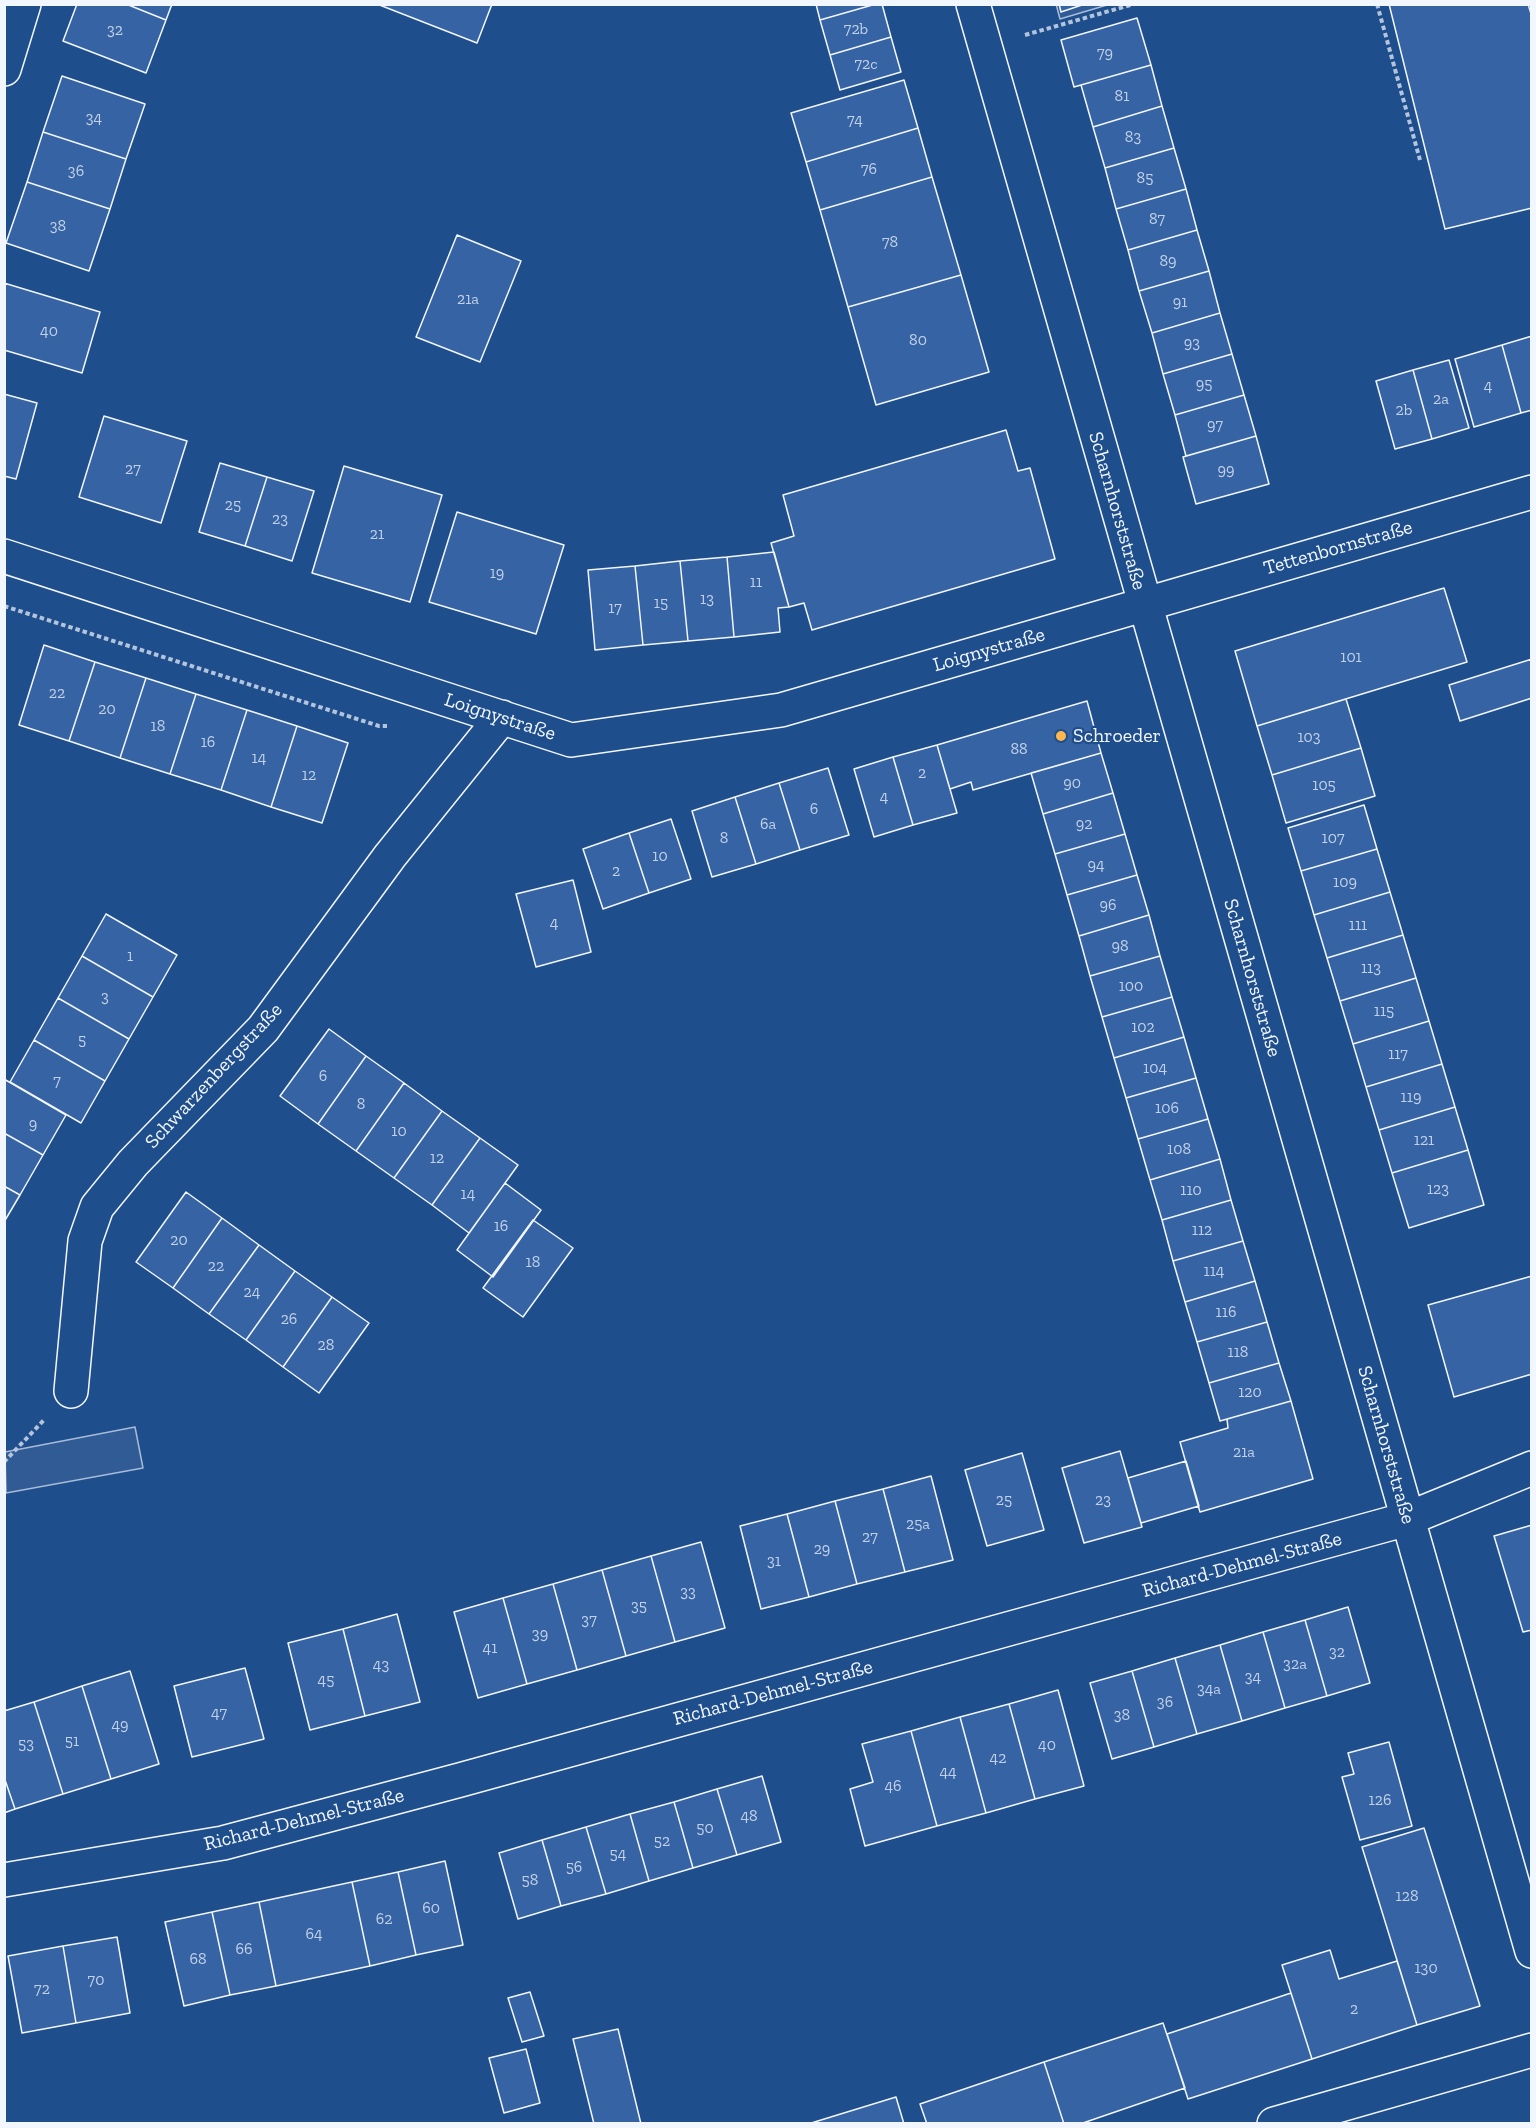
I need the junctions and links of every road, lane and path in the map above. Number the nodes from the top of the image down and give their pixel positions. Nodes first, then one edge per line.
1 (24, 4) edge
2 (973, 4) edge
3 (1134, 4) edge
4 (1377, 4) edge
5 (986, 46) junction
6 (4, 69) edge
7 (1420, 160) dead end
8 (1532, 492) edge
9 (4, 556) edge
10 (1144, 605) junction
11 (502, 717) junction
12 (71, 1391) joint
13 (4, 1462) edge
14 (1532, 1468) edge
15 (1407, 1519) junction
16 (4, 1881) edge
17 (1526, 1909) edge
18 (1532, 1951) edge
19 (1532, 2050) edge
20 (1274, 2124) edge

1 - 6 street
2 - 5 street, Scharnhorststraße
3 - 5 path
4 - 7 path
5 - 10 street, Scharnhorststraße
8 - 10 street, Tettenbornstraße
9 - 11 street, Loignystraße
10 - 11 street, Loignystraße
10 - 15 street, Scharnhorststraße
11 - 12 street, Schwarzenbergstraße
12 - 13 path
14 - 15 street, Richard-Dehmel-Straße
15 - 16 street, Richard-Dehmel-Straße
15 - 17 street, Scharnhorststraße
17 - 18 street, Scharnhorststraße
19 - 20 street

